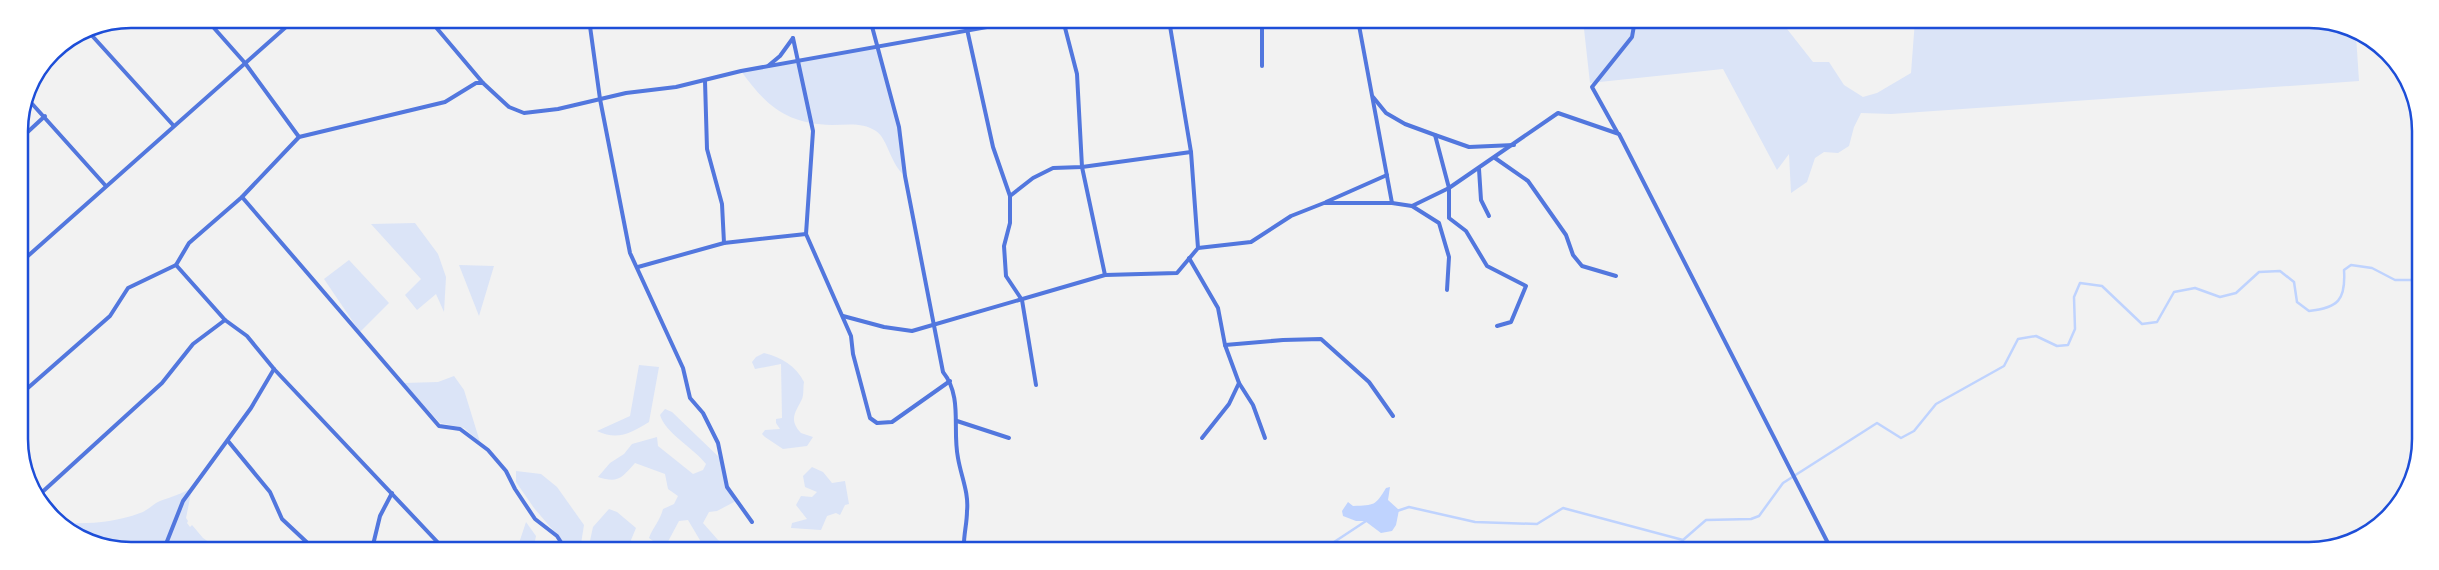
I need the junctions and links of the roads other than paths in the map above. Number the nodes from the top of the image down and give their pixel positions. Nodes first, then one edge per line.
1 (214, 28) edge
2 (285, 28) edge
3 (436, 28) edge
4 (590, 28) edge
5 (872, 28) edge
6 (979, 28) edge
7 (1065, 28) edge
8 (1169, 28) edge
9 (1262, 28) edge
10 (1359, 28) edge
11 (1634, 28) edge
12 (967, 30) junction
13 (91, 35) edge
14 (877, 47) junction
15 (799, 61) junction
16 (245, 63) junction
17 (1262, 66) dead end
18 (767, 67) junction
19 (705, 81) junction
20 (483, 84) junction
21 (1372, 95) junction
22 (600, 99) junction
23 (32, 102) edge
24 (45, 116) junction
25 (173, 125) junction
26 (28, 132) edge
27 (1619, 134) junction
28 (1435, 135) junction
29 (299, 137) junction
30 (1514, 145) junction
31 (1191, 152) junction
32 (1495, 158) junction
33 (1082, 166) junction
34 (1479, 169) junction
35 (1387, 175) junction
36 (106, 185) junction
37 (1449, 188) junction
38 (1010, 196) junction
39 (242, 197) junction
40 (1324, 202) junction
41 (1392, 203) junction
42 (1412, 206) junction
43 (1489, 216) dead end
44 (806, 234) junction
45 (724, 244) junction
46 (1198, 248) junction
47 (28, 256) edge
48 (1189, 258) junction
49 (176, 265) junction
50 (638, 267) junction
51 (1105, 275) junction
52 (1616, 276) dead end
53 (1448, 290) dead end
54 (1022, 300) junction
55 (843, 316) junction
56 (225, 320) junction
57 (935, 325) junction
58 (1497, 326) dead end
59 (1225, 345) junction
60 (274, 369) junction
61 (950, 381) junction
62 (1239, 382) junction
63 (1036, 385) dead end
64 (28, 388) edge
65 (1393, 416) dead end
66 (956, 420) junction
67 (1009, 438) dead end
68 (1202, 438) dead end
69 (1265, 438) dead end
70 (228, 441) junction
71 (41, 491) edge
72 (392, 493) junction
73 (752, 522) dead end
74 (167, 542) edge
75 (307, 542) edge
76 (374, 542) edge
77 (437, 542) edge
78 (561, 542) edge
79 (963, 542) edge
80 (1827, 542) edge

1 - 16 street
2 - 16 street
3 - 20 street
4 - 22 street
5 - 14 street
6 - 12 street
7 - 33 street
8 - 31 street
9 - 17 street
10 - 21 street
11 - 27 street
12 - 14 street
12 - 38 street
13 - 25 street
14 - 15 street
14 - 57 street
15 - 18 street
15 - 18 street
15 - 44 street
16 - 25 street
16 - 29 street
18 - 19 street
19 - 22 street
19 - 45 street
20 - 22 street
20 - 29 street
21 - 28 street
21 - 35 street
22 - 50 street
23 - 24 street
24 - 26 street
24 - 36 street
25 - 36 street
27 - 30 street
27 - 80 street
28 - 30 street
28 - 37 street
29 - 39 street
30 - 32 street
31 - 33 street
31 - 46 street
32 - 34 street
32 - 52 street
33 - 38 street
33 - 51 street
34 - 37 street
34 - 43 street
35 - 40 street
35 - 41 street
36 - 47 street
37 - 42 street
37 - 58 street
38 - 54 street
39 - 49 street
39 - 78 street
40 - 41 street
40 - 46 street
41 - 42 street
42 - 53 street
44 - 45 street
44 - 55 street
45 - 50 street
46 - 48 street
48 - 51 street
48 - 59 street
49 - 56 street
49 - 64 street
50 - 73 street
51 - 54 street
54 - 57 street
54 - 63 street
55 - 57 street
55 - 61 street
56 - 60 street
56 - 71 street
57 - 61 street
59 - 62 street
59 - 65 street
60 - 70 street
60 - 72 street
61 - 66 street
62 - 68 street
62 - 69 street
66 - 67 street
66 - 79 street
70 - 74 street
70 - 75 street
72 - 76 street
72 - 77 street

